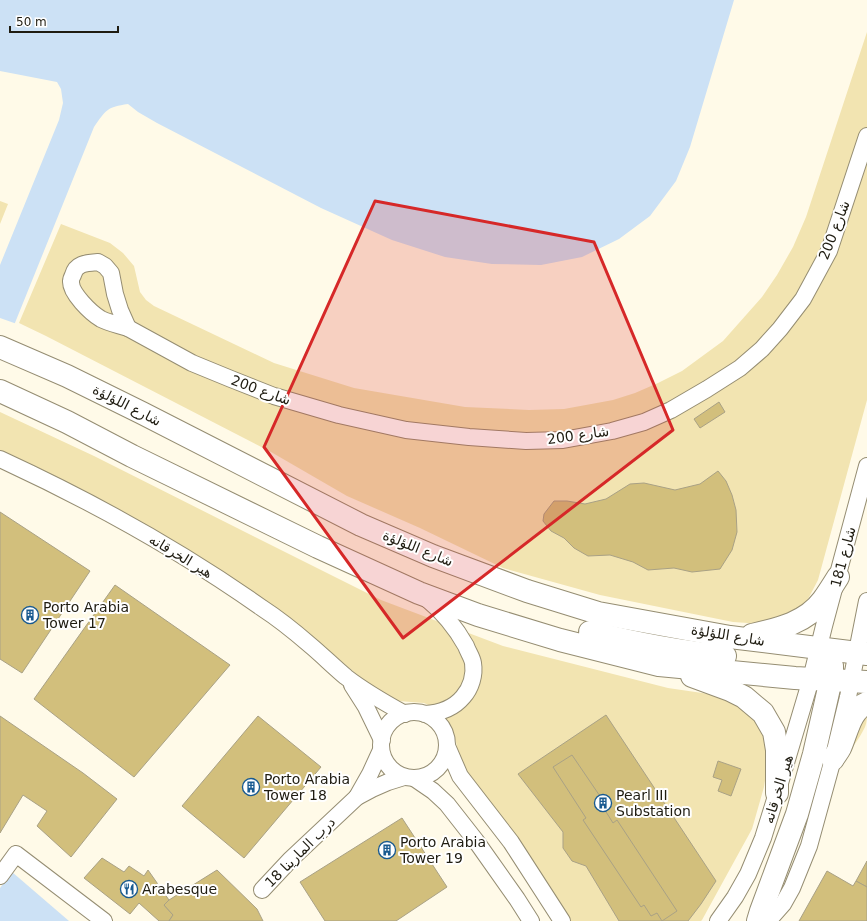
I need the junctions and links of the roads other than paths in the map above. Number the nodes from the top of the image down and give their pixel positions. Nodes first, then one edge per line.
1 (867, 136) edge
2 (128, 328) dead end
3 (9, 350) edge
4 (1, 391) edge
5 (0, 459) edge
6 (867, 466) edge
7 (838, 577) junction
8 (419, 593) junction
9 (867, 601) edge
10 (448, 603) junction
11 (730, 637) junction
12 (659, 665) junction
13 (842, 666) edge
14 (346, 677) junction
15 (867, 703) edge
16 (405, 714) junction
17 (425, 714) junction
18 (381, 745) junction
19 (447, 746) junction
20 (833, 759) junction
21 (409, 778) junction
22 (778, 793) junction
23 (357, 797) junction
24 (0, 876) edge
25 (262, 890) dead end
26 (104, 921) edge
27 (531, 921) edge
28 (562, 921) edge
29 (718, 921) edge
30 (758, 921) edge
31 (768, 921) edge

1 - 2 street, شارع 200
3 - 11 main road, شارع اللؤلؤة
4 - 8 main road
5 - 14 street, هير الخرقانه
6 - 7 street, شارع 181
7 - 11 main road
7 - 13 street, شارع 181
8 - 10 main road
8 - 17 street
9 - 13 street
10 - 12 main road
10 - 13 main road
11 - 13 main road, شارع اللؤلؤة
12 - 13 main road
12 - 22 main road
13 - 20 street
13 - 22 street, هير الخرقانه
13 - 30 main road
14 - 16 street, هير الخرقانه
14 - 18 street, هير الخرقانه
15 - 20 main road
16 - 17 street
16 - 18 street
17 - 19 street
18 - 21 street
18 - 23 street, درب المارينا 18
19 - 21 street
19 - 28 street
20 - 31 street
21 - 23 street, درب المارينا 18
21 - 27 street
22 - 29 street, هير الخرقانه
23 - 25 street, درب المارينا 18
24 - 26 street

